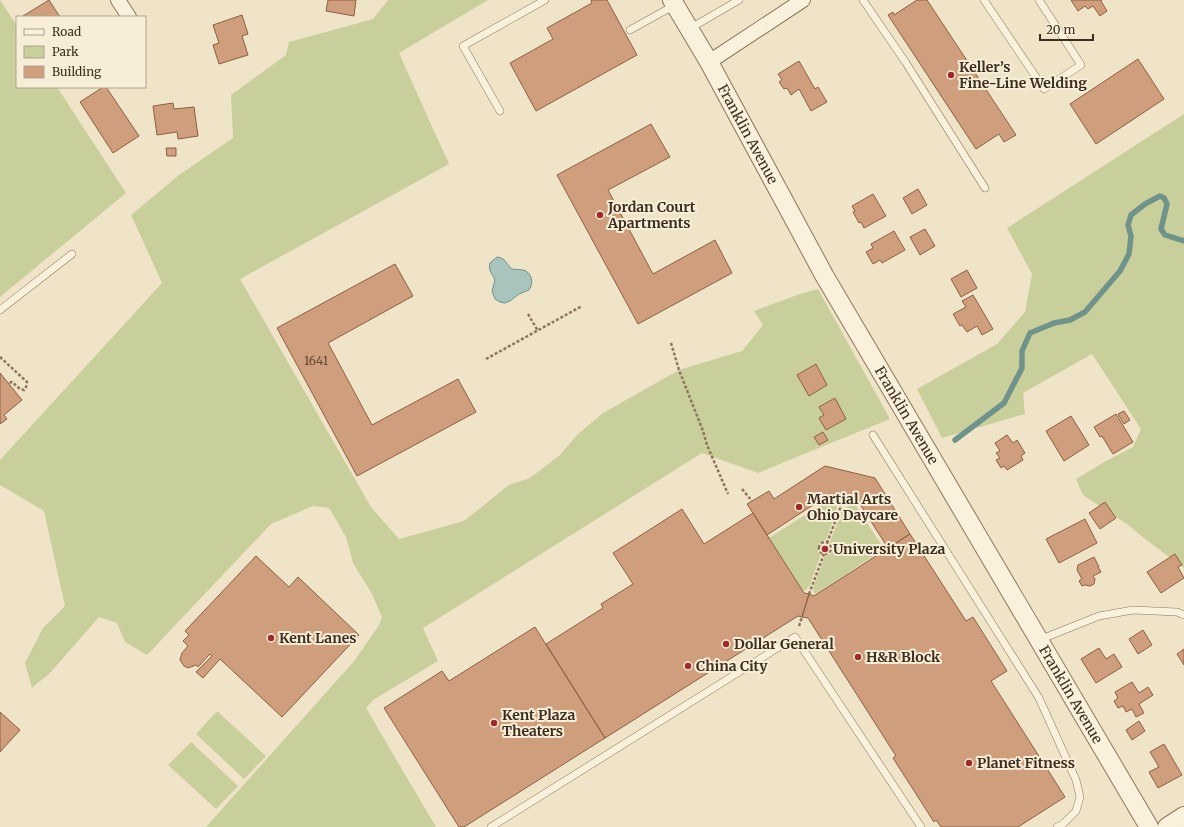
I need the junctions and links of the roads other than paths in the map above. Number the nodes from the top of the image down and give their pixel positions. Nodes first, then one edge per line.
1 (118, 0) edge
2 (545, 0) edge
3 (738, 0) edge
4 (863, 0) edge
5 (984, 0) edge
6 (1039, 0) edge
7 (800, 1) edge
8 (673, 3) edge
9 (128, 16) edge
10 (689, 29) junction
11 (630, 30) dead end
12 (708, 62) junction
13 (500, 111) dead end
14 (985, 188) dead end
15 (72, 254) dead end
16 (0, 310) edge
17 (873, 436) dead end
18 (1184, 615) edge
19 (1039, 640) junction
20 (1184, 816) edge
21 (491, 827) edge
22 (920, 827) edge
23 (1057, 827) edge
24 (1149, 827) edge
25 (1167, 827) edge

1 - 9 street
2 - 13 lane
3 - 10 lane
4 - 14 lane
5 - 6 lane
7 - 12 street
8 - 10 street, Franklin Avenue
8 - 11 lane
10 - 12 street, Franklin Avenue
12 - 19 street, Franklin Avenue
15 - 16 lane
17 - 23 lane
18 - 19 lane
19 - 24 street, Franklin Avenue
20 - 25 street
21 - 22 lane

